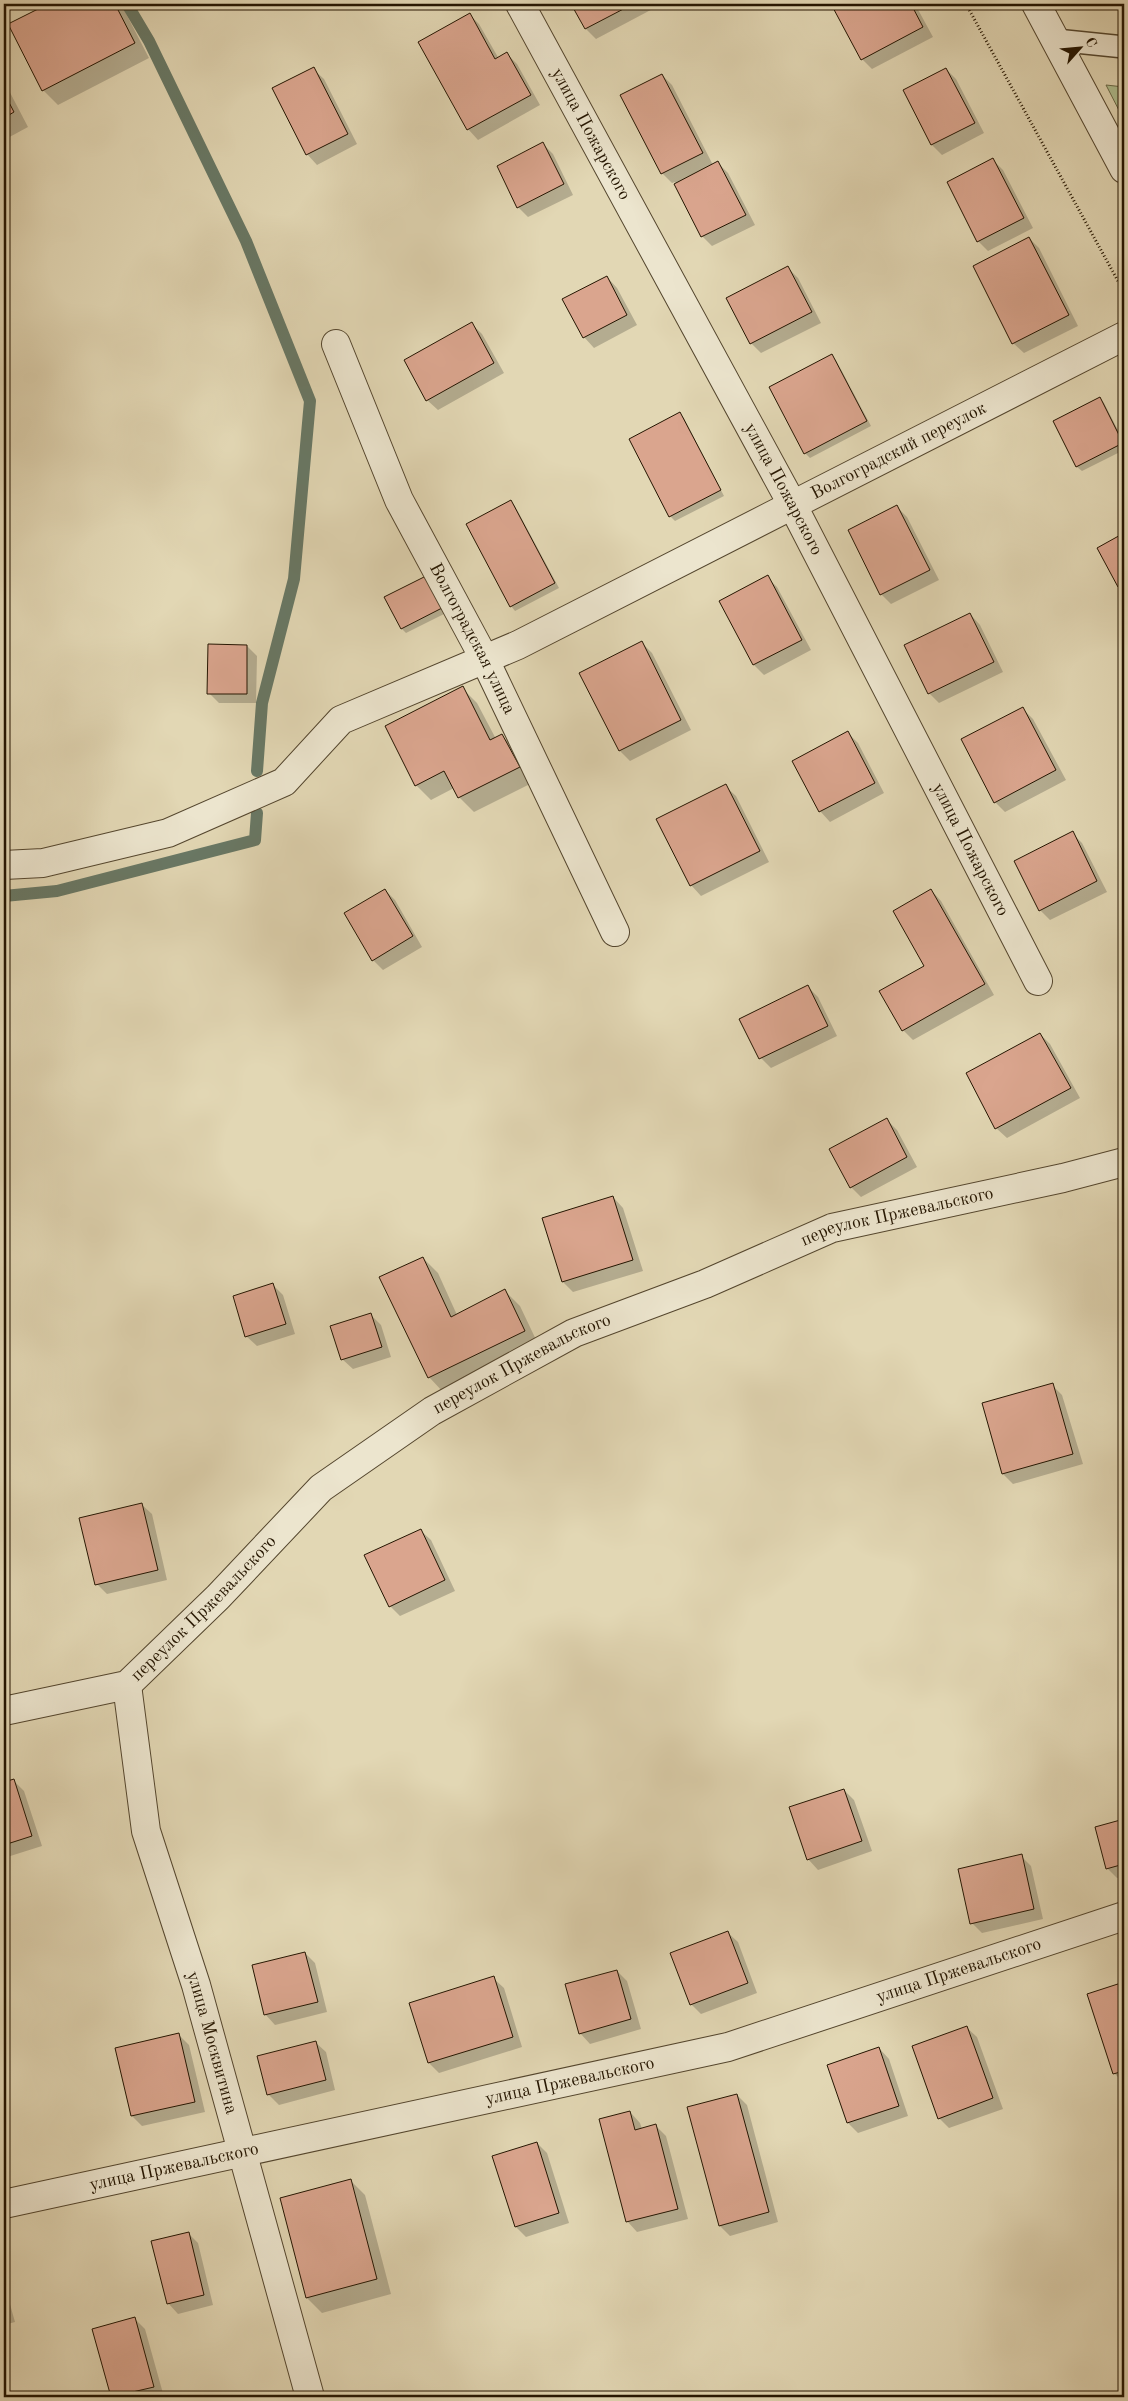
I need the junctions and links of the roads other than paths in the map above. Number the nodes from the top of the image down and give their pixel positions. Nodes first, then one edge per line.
1 (520, 4) edge
2 (1036, 4) edge
3 (1056, 40) junction
4 (1124, 47) edge
5 (1124, 170) edge
6 (1124, 336) edge
7 (336, 344) dead end
8 (792, 504) junction
9 (484, 658) junction
10 (4, 865) edge
11 (615, 932) dead end
12 (1038, 981) dead end
13 (1124, 1162) edge
14 (127, 1684) junction
15 (4, 1711) edge
16 (1124, 1916) edge
17 (243, 2152) junction
18 (4, 2204) edge
19 (310, 2397) edge

1 - 8 street, улица Пожарского
2 - 3 street
3 - 4 lane
3 - 5 street
6 - 8 street, Волгоградский переулок
7 - 9 street, Волгоградская улица
8 - 9 street, Волгоградский переулок
8 - 12 street, улица Пожарского
9 - 10 street, Волгоградский переулок
9 - 11 street, Волгоградская улица
13 - 14 street, переулок Пржевальского
14 - 15 street, переулок Пржевальского
14 - 17 street, улица Москвитина
16 - 17 street, улица Пржевальского
17 - 18 street, улица Пржевальского
17 - 19 street, улица Москвитина

